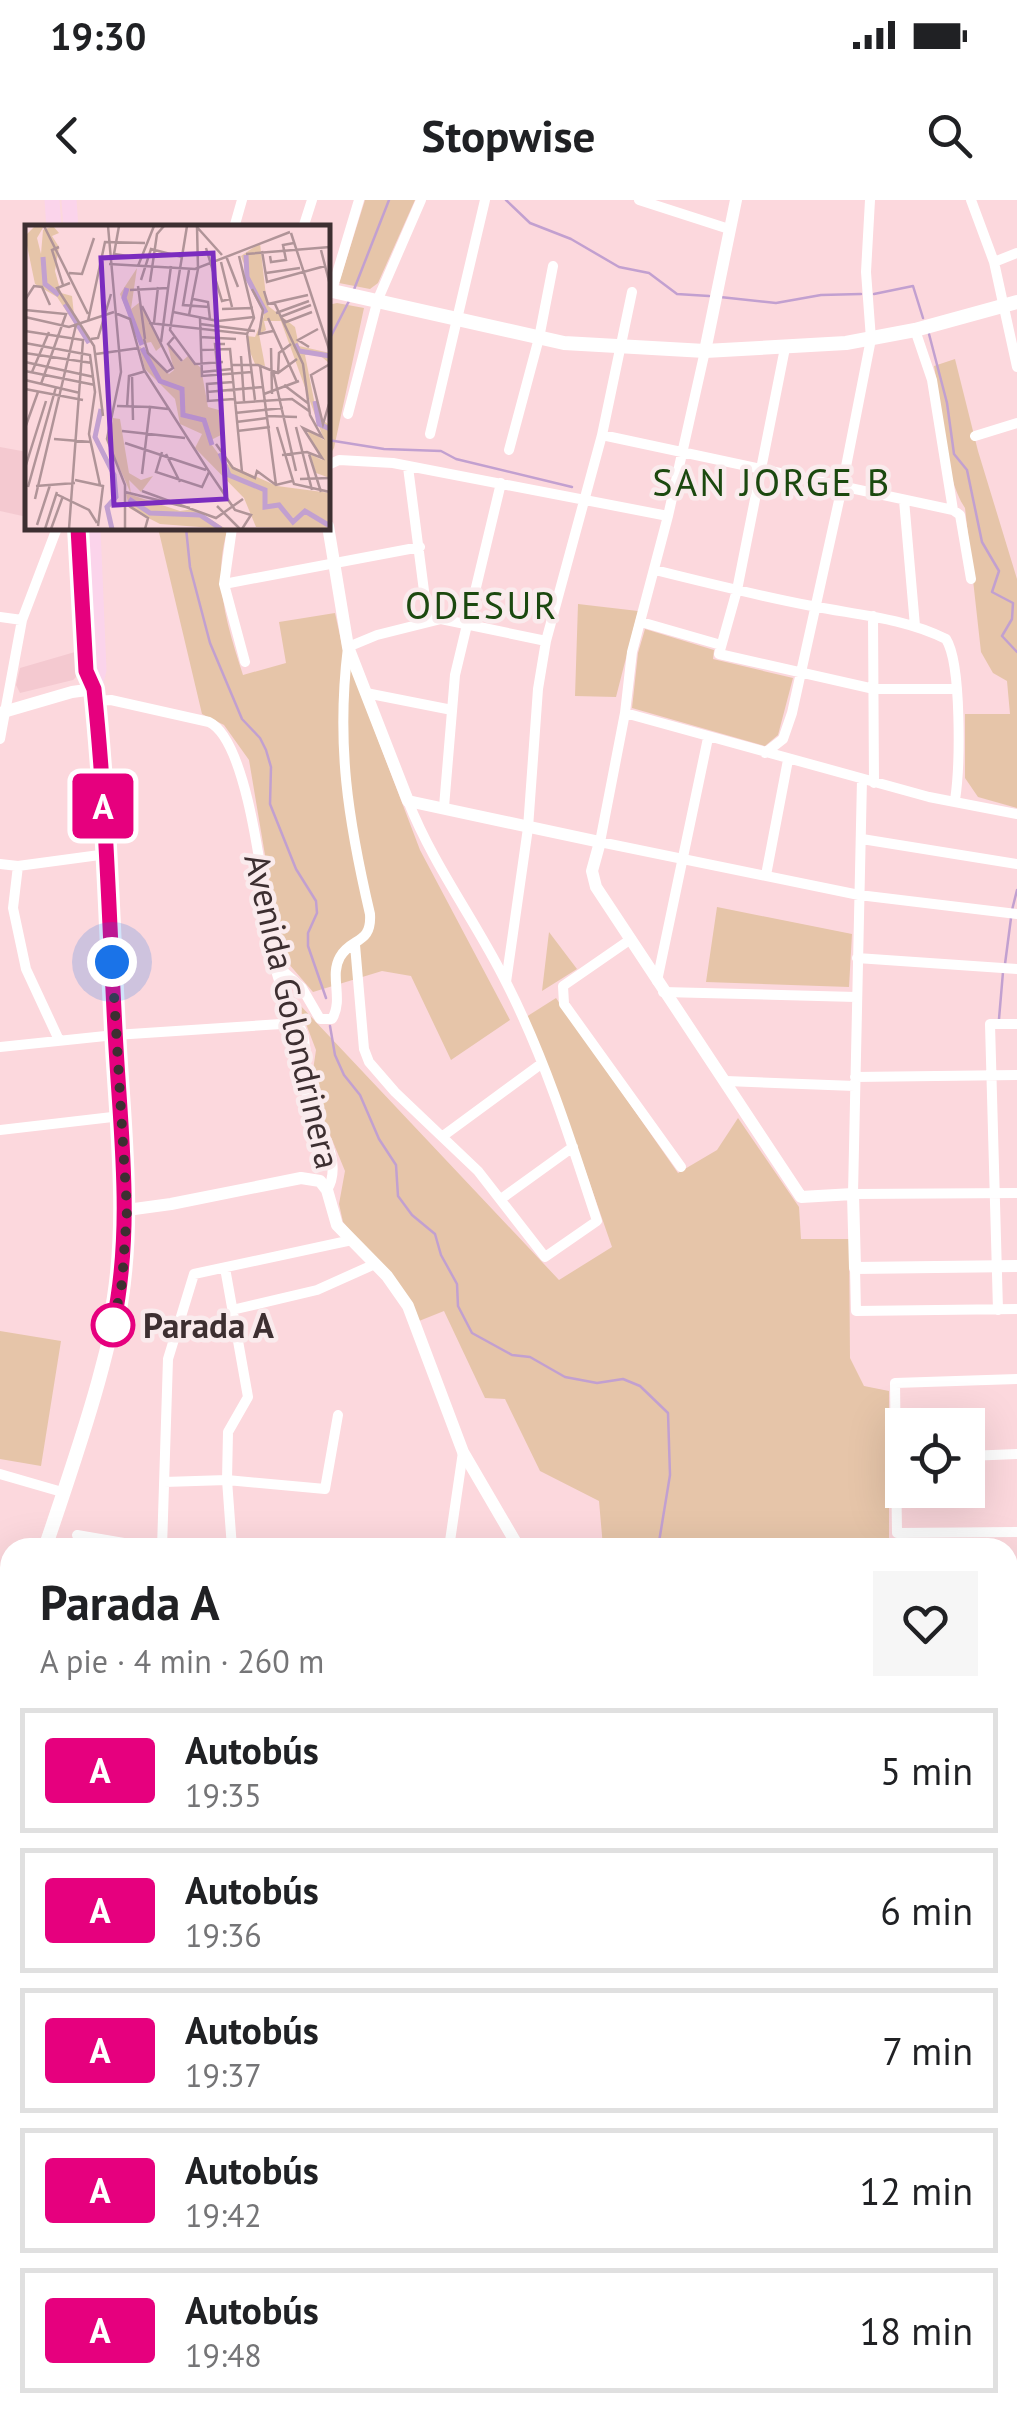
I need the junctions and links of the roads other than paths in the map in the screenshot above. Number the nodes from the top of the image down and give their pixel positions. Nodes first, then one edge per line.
1 (52, 200) edge
2 (69, 200) edge
3 (242, 200) edge
4 (312, 200) edge
5 (359, 200) edge
6 (421, 200) edge
7 (485, 200) edge
8 (639, 200) edge
9 (736, 200) edge
10 (870, 200) edge
11 (971, 200) edge
12 (54, 225) edge
13 (71, 225) edge
14 (235, 225) edge
15 (304, 225) edge
16 (728, 229) junction
17 (1017, 253) edge
18 (994, 262) junction
19 (552, 266) dead end
20 (334, 291) edge
21 (632, 292) dead end
22 (372, 298) junction
23 (1011, 304) edge
24 (459, 318) junction
25 (915, 330) junction
26 (539, 338) junction
27 (871, 338) junction
28 (620, 345) junction
29 (786, 348) junction
30 (705, 352) junction
31 (1017, 366) edge
32 (348, 414) dead end
33 (1017, 424) edge
34 (430, 434) dead end
35 (602, 435) junction
36 (975, 436) dead end
37 (510, 450) dead end
38 (682, 452) junction
39 (330, 463) edge
40 (408, 466) junction
41 (762, 470) junction
42 (501, 483) junction
43 (842, 487) junction
44 (584, 498) junction
45 (904, 500) junction
46 (953, 510) junction
47 (668, 516) junction
48 (57, 530) edge
49 (76, 530) edge
50 (93, 530) edge
51 (232, 530) edge
52 (329, 530) edge
53 (420, 547) junction
54 (334, 564) junction
55 (655, 570) junction
56 (971, 578) dead end
57 (224, 584) junction
58 (738, 590) junction
59 (816, 607) junction
60 (873, 616) junction
61 (0, 617) edge
62 (22, 620) junction
63 (428, 622) junction
64 (469, 622) junction
65 (641, 622) junction
66 (915, 626) junction
67 (546, 641) junction
68 (721, 645) junction
69 (348, 647) junction
70 (245, 662) dead end
71 (798, 673) junction
72 (955, 689) junction
73 (874, 690) junction
74 (366, 693) junction
75 (95, 695) junction
76 (452, 710) junction
77 (4, 712) edge
78 (625, 713) junction
79 (0, 738) edge
80 (708, 738) junction
81 (765, 754) junction
82 (788, 760) junction
83 (862, 779) junction
84 (874, 783) junction
85 (955, 800) junction
86 (408, 802) junction
87 (444, 807) junction
88 (1017, 814) edge
89 (528, 828) junction
90 (862, 838) junction
91 (600, 842) junction
92 (107, 854) junction
93 (681, 859) junction
94 (0, 864) edge
95 (1017, 864) edge
96 (18, 866) junction
97 (766, 876) junction
98 (859, 894) junction
99 (1017, 914) edge
100 (632, 939) junction
101 (355, 944) junction
102 (857, 958) junction
103 (275, 964) junction
104 (1017, 969) edge
105 (506, 982) junction
106 (660, 987) junction
107 (856, 997) junction
108 (297, 1023) junction
109 (1017, 1024) edge
110 (115, 1035) junction
111 (59, 1040) junction
112 (0, 1047) edge
113 (542, 1064) junction
114 (994, 1075) junction
115 (1017, 1075) edge
116 (854, 1081) junction
117 (726, 1082) junction
118 (121, 1116) junction
119 (0, 1130) edge
120 (443, 1136) junction
121 (573, 1146) junction
122 (681, 1167) dead end
123 (327, 1190) junction
124 (995, 1192) junction
125 (1017, 1193) edge
126 (854, 1194) junction
127 (501, 1199) junction
128 (127, 1210) junction
129 (352, 1240) junction
130 (375, 1264) junction
131 (996, 1266) junction
132 (1017, 1266) edge
133 (225, 1268) junction
134 (855, 1268) junction
135 (1017, 1309) edge
136 (232, 1310) junction
137 (998, 1310) junction
138 (1017, 1379) edge
139 (896, 1408) edge
140 (338, 1414) dead end
141 (463, 1452) junction
142 (1017, 1454) edge
143 (985, 1455) edge
144 (0, 1474) edge
145 (227, 1480) junction
146 (164, 1482) junction
147 (62, 1492) junction
148 (898, 1508) edge
149 (1017, 1532) edge
150 (77, 1536) dead end
151 (47, 1538) edge
152 (90, 1538) edge
153 (162, 1538) edge
154 (231, 1538) edge
155 (450, 1538) edge
156 (513, 1538) edge

1 - 12 main road
2 - 13 main road
3 - 14 street
4 - 15 street
5 - 20 street
6 - 22 street
7 - 24 street
8 - 16 street
9 - 16 street
10 - 27 street
11 - 18 street
16 - 30 street
17 - 18 street
18 - 23 street
19 - 26 street
20 - 22 main road
21 - 28 street
22 - 24 main road
22 - 32 street
23 - 25 main road
23 - 31 street
24 - 26 main road
24 - 34 street
25 - 27 main road
25 - 46 street
26 - 28 main road
26 - 37 street
27 - 29 main road
27 - 43 street
28 - 30 main road
28 - 35 street
29 - 30 main road
29 - 41 street
30 - 38 street
33 - 36 street
35 - 38 street
35 - 44 street
38 - 41 street
38 - 47 street
39 - 40 street
40 - 42 street
40 - 53 street
41 - 43 street
41 - 58 street
42 - 44 street
42 - 64 street
43 - 45 street
43 - 59 street
44 - 47 street
44 - 67 street
45 - 46 street
45 - 66 street
46 - 56 street
47 - 55 street
48 - 62 street
49 - 75 main road
50 - 75 main road
51 - 57 street
52 - 54 street
53 - 54 street
53 - 63 street
54 - 57 street
54 - 69 street
55 - 58 street
55 - 65 street
57 - 70 street
58 - 59 street
58 - 68 street
59 - 60 street
59 - 71 street
60 - 66 street
60 - 73 street
61 - 62 street
62 - 77 street
63 - 64 street
63 - 69 street
64 - 67 street
64 - 76 street
65 - 68 street
65 - 78 street
66 - 72 street
67 - 89 street
68 - 71 street
69 - 74 street
69 - 101 street
71 - 73 street
71 - 81 street
72 - 73 street
72 - 85 street
73 - 84 street
74 - 76 street
74 - 86 street
75 - 77 street
75 - 92 main road
75 - 103 street, Avenida Golondrinera
76 - 87 street
77 - 79 street
78 - 80 street
78 - 91 street
80 - 81 street
80 - 93 street
81 - 82 street
82 - 83 street
82 - 97 street
83 - 84 street
83 - 90 street
84 - 85 street
85 - 88 street
86 - 87 street
86 - 105 street
87 - 89 street
89 - 91 street
89 - 105 street
90 - 95 street
90 - 98 street
91 - 93 street
91 - 100 street
92 - 96 street
92 - 110 main road
93 - 97 street
93 - 106 street
94 - 96 street
96 - 111 street
97 - 98 street
98 - 99 street
98 - 102 street
100 - 106 street
100 - 122 street
101 - 103 street
101 - 120 street
102 - 104 street
102 - 107 street
103 - 108 street, Avenida Golondrinera
105 - 113 street
106 - 107 street
106 - 117 street
107 - 116 street
108 - 110 street
108 - 123 street, Avenida Golondrinera
109 - 114 street
110 - 111 street
110 - 118 main road
111 - 112 street
113 - 120 street
113 - 121 street
114 - 115 street
114 - 116 street
114 - 124 street
116 - 117 street
116 - 126 street
117 - 126 street
118 - 119 street
118 - 128 main road
120 - 127 street
121 - 127 street
121 - 127 street
123 - 128 street
123 - 129 street, Avenida Golondrinera
124 - 125 street
124 - 126 street
124 - 131 street
126 - 134 street
128 - 147 main road
129 - 130 street, Avenida Golondrinera
129 - 133 street
130 - 136 street
130 - 141 street, Avenida Golondrinera
131 - 132 street
131 - 134 street
131 - 137 street
133 - 136 street
133 - 146 street
134 - 137 street
135 - 137 street
136 - 145 street
138 - 139 street
140 - 145 street
141 - 155 street
141 - 156 street, Avenida Golondrinera
142 - 143 street
144 - 147 street
145 - 146 street
145 - 154 street
146 - 153 street
147 - 151 main road
148 - 149 street
150 - 152 street

